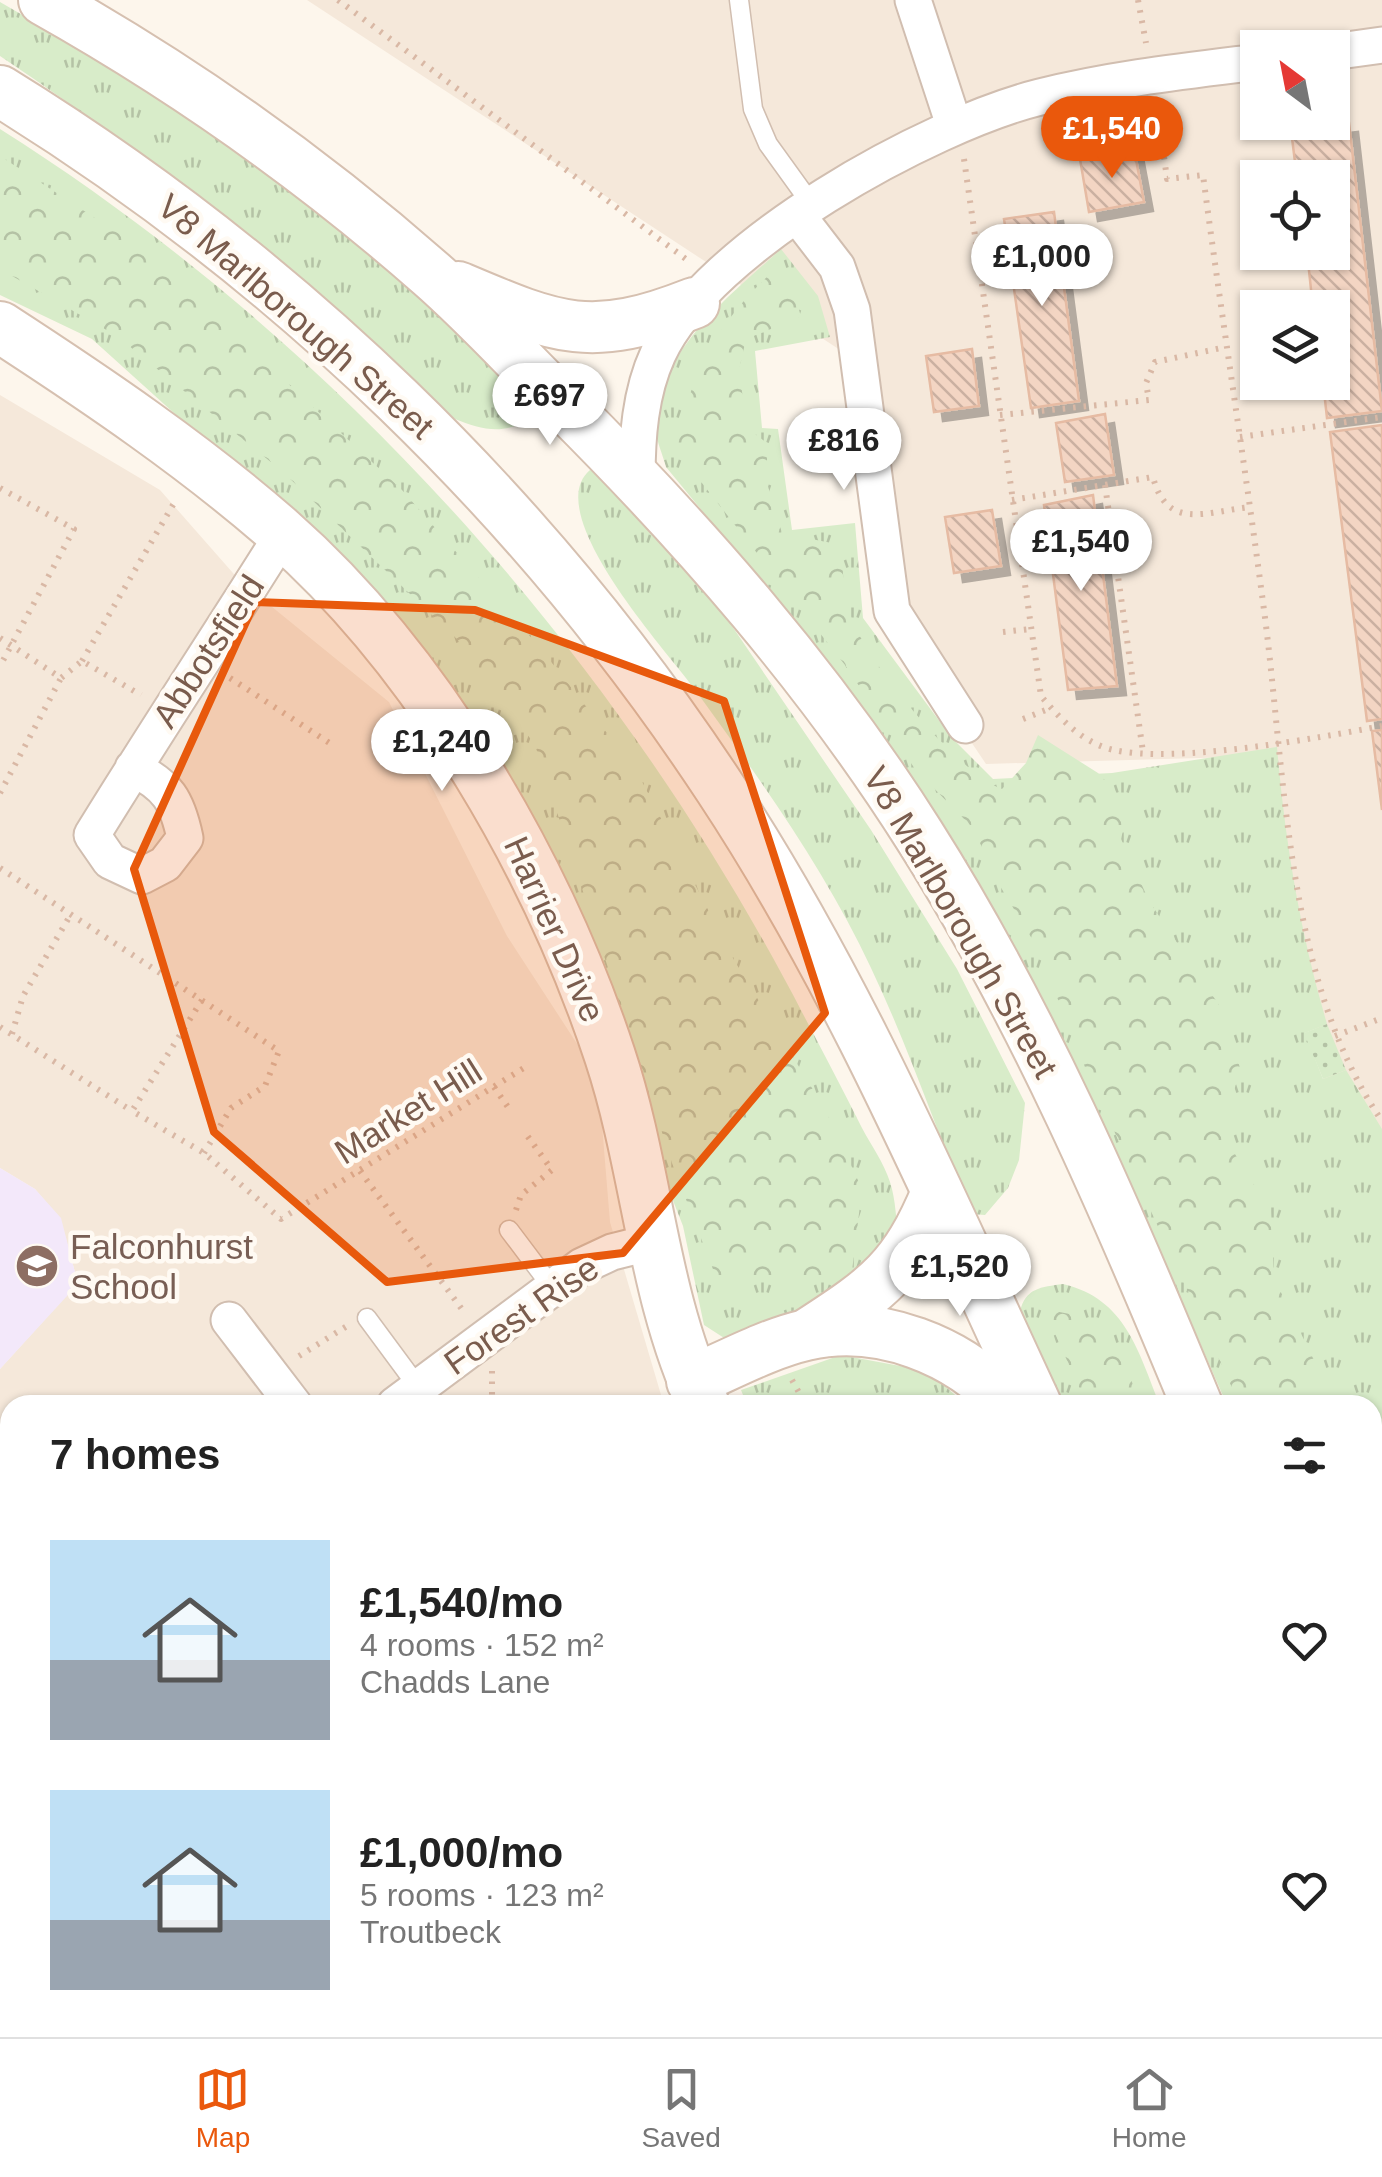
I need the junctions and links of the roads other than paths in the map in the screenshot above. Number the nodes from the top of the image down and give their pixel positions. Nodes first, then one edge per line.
1 (44, 0) edge
2 (739, 0) edge
3 (913, 0) edge
4 (1382, 45) edge
5 (1350, 49) edge
6 (1240, 64) edge
7 (0, 92) edge
8 (954, 125) junction
9 (805, 210) junction
10 (435, 277) junction
11 (704, 293) junction
12 (0, 327) edge
13 (637, 480) junction
14 (283, 534) junction
15 (965, 725) dead end
16 (134, 768) dead end
17 (937, 1192) junction
18 (509, 1230) road end
19 (656, 1241) junction
20 (552, 1287) junction
21 (367, 1318) road end
22 (229, 1320) dead end
23 (806, 1334) junction
24 (698, 1393) edge
25 (287, 1395) edge
26 (406, 1395) edge
27 (407, 1395) edge
28 (997, 1395) edge
29 (1031, 1395) edge
30 (1193, 1395) edge

1 - 10 main road, V8 Marlborough Street
2 - 9 lane
3 - 8 street
4 - 5 street
6 - 8 street
7 - 17 main road, V8 Marlborough Street
8 - 9 street
9 - 11 street
9 - 15 street
10 - 11 main road
10 - 13 main road, V8 Marlborough Street
11 - 13 street
12 - 14 main road, Harrier Drive
13 - 30 main road, V8 Marlborough Street
14 - 16 street, Abbotsfield
14 - 19 main road, Harrier Drive
17 - 23 main road
17 - 29 main road, V8 Marlborough Street
18 - 20 lane
19 - 20 street, Forest Rise
19 - 24 main road, Harrier Drive
20 - 27 street, Forest Rise
21 - 26 lane
22 - 25 street
23 - 24 main road
23 - 28 main road

